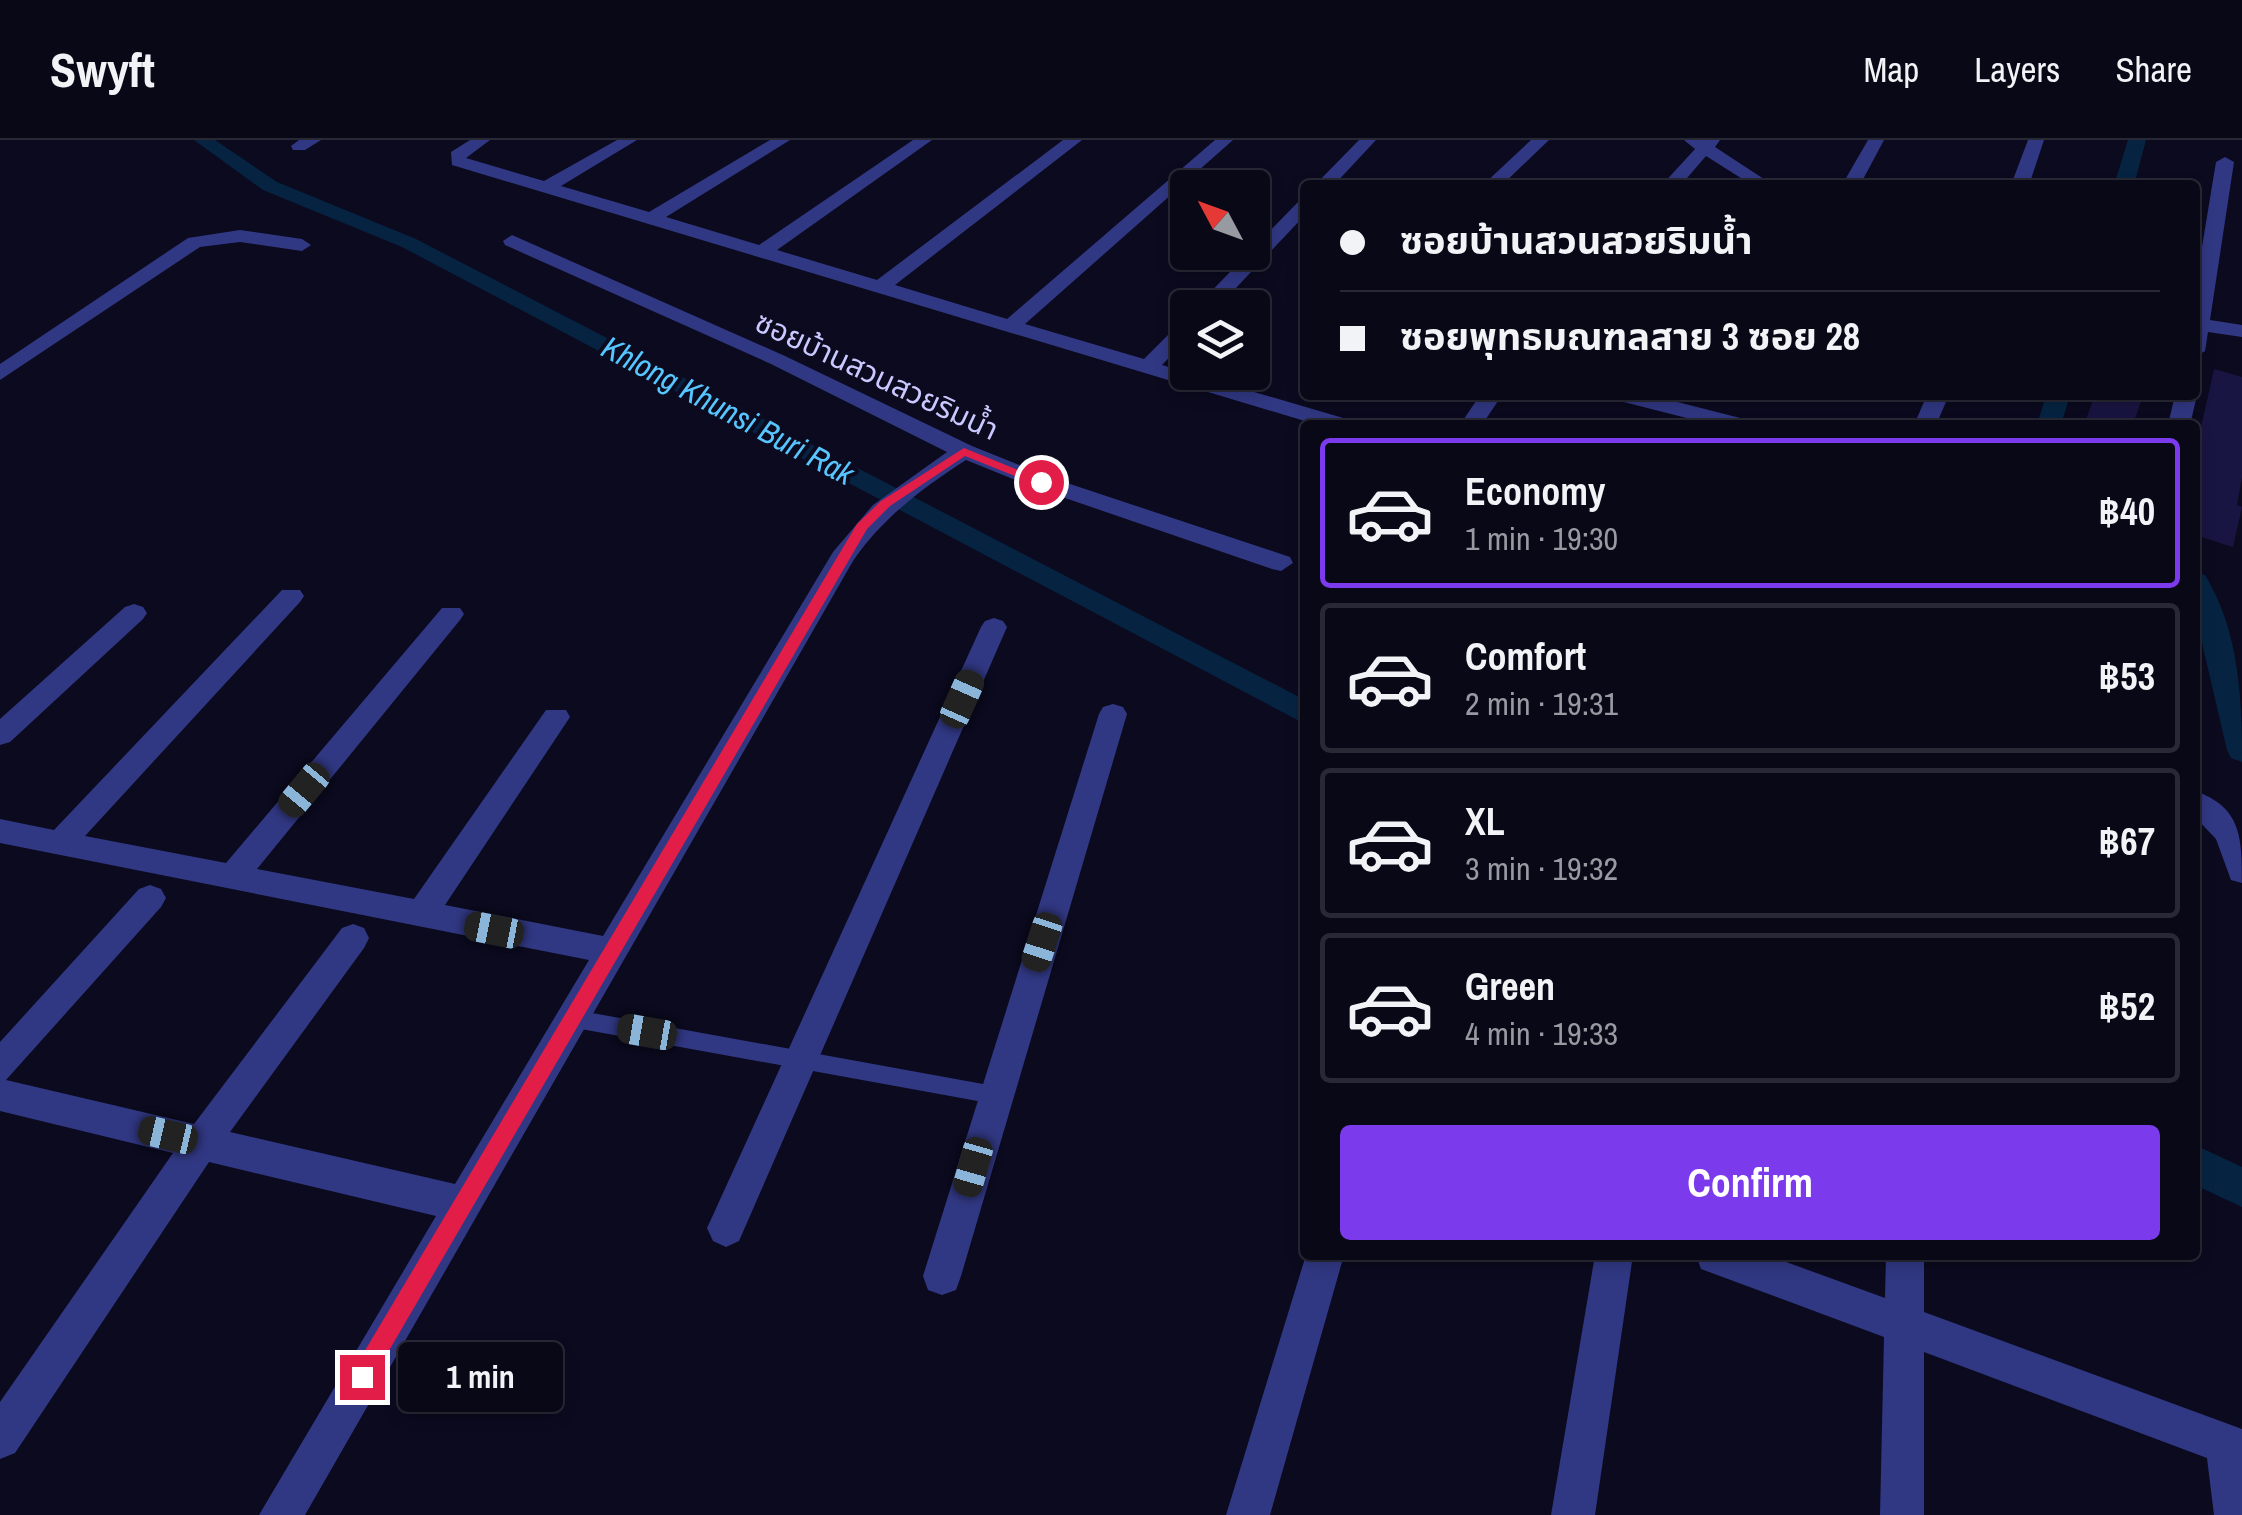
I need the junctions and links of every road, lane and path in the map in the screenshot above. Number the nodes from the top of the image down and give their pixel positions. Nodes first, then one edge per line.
1 (482, 140) edge
2 (629, 140) edge
3 (782, 140) edge
4 (924, 140) edge
5 (1074, 140) edge
6 (1224, 140) edge
7 (1368, 140) edge
8 (1541, 140) edge
9 (1876, 140) edge
10 (2036, 140) edge
11 (1703, 143) edge
12 (2226, 162) dead end
13 (1329, 180) edge
14 (1497, 180) edge
15 (1675, 180) edge
16 (1757, 180) edge
17 (1854, 180) edge
18 (2022, 180) edge
19 (546, 188) junction
20 (1300, 209) edge
21 (651, 219) junction
22 (512, 241) dead end
23 (302, 245) dead end
24 (760, 253) junction
25 (881, 286) junction
26 (1223, 290) edge
27 (2200, 313) edge
28 (1012, 325) junction
29 (2200, 325) edge
30 (2242, 331) edge
31 (1170, 344) edge
32 (1149, 366) junction
33 (0, 374) edge
34 (1300, 396) edge
35 (1643, 400) edge
36 (1289, 409) junction
37 (1325, 420) edge
38 (1721, 420) edge
39 (964, 451) junction
40 (1282, 564) dead end
41 (291, 596) dead end
42 (134, 613) dead end
43 (451, 614) dead end
44 (994, 627) dead end
45 (1114, 714) dead end
46 (556, 718) dead end
47 (0, 735) edge
48 (2200, 805) edge
49 (0, 831) edge
50 (60, 844) junction
51 (2242, 871) edge
52 (230, 878) junction
53 (150, 898) dead end
54 (420, 916) junction
55 (353, 938) dead end
56 (610, 951) junction
57 (570, 1018) junction
58 (801, 1061) junction
59 (0, 1067) edge
60 (994, 1094) junction
61 (0, 1096) edge
62 (201, 1143) junction
63 (462, 1204) junction
64 (726, 1228) dead end
65 (1324, 1260) edge
66 (1613, 1260) edge
67 (1729, 1260) edge
68 (1904, 1260) edge
69 (942, 1276) dead end
70 (1906, 1328) junction
71 (0, 1438) edge
72 (2234, 1447) edge
73 (281, 1515) edge
74 (1248, 1515) edge
75 (1573, 1515) edge
76 (1902, 1515) edge
77 (2236, 1515) edge

1 - 19 street
2 - 19 street
3 - 21 street
4 - 24 street
5 - 25 street
6 - 28 street
7 - 13 street
8 - 14 street
9 - 17 street
10 - 18 street
11 - 15 street
11 - 16 street
12 - 27 street
19 - 21 street
20 - 26 street
21 - 24 street
22 - 39 street, ซอยบ้านสวนสวยริมน้ำ
23 - 33 street
24 - 25 street
25 - 28 street
28 - 32 street
29 - 30 street
31 - 32 street
32 - 36 street
34 - 36 street
35 - 38 street
36 - 37 street
39 - 40 street, ซอยบ้านสวนสวยริมน้ำ
39 - 56 street
41 - 50 street
42 - 47 street
43 - 52 street
44 - 58 street
45 - 60 street
46 - 54 street
48 - 51 street
49 - 50 street
50 - 52 street
52 - 54 street
53 - 59 street
54 - 56 street
55 - 62 street
56 - 57 street
57 - 58 lane
57 - 63 street
58 - 60 lane
58 - 64 street
60 - 69 street
61 - 62 street
62 - 63 street
62 - 71 street
63 - 73 street
65 - 74 street
66 - 75 street
67 - 70 street
68 - 70 street
70 - 72 street
70 - 76 street
72 - 77 street

